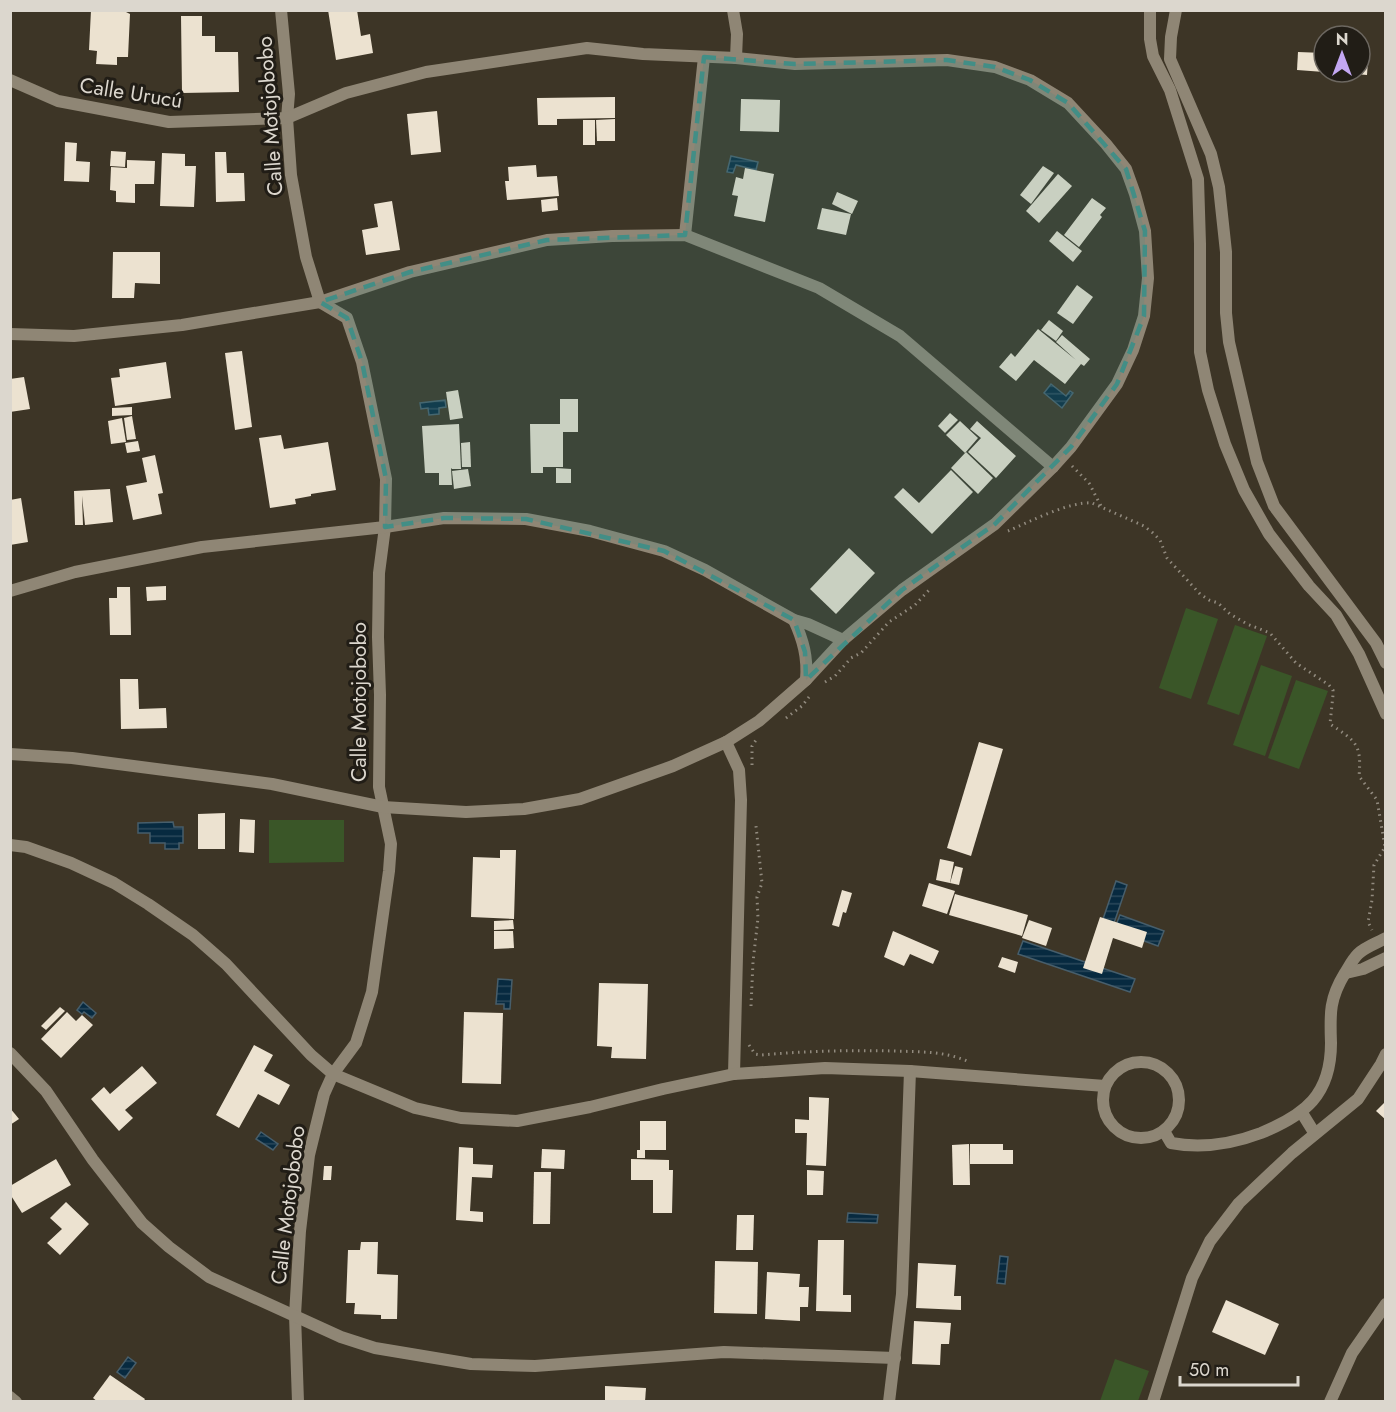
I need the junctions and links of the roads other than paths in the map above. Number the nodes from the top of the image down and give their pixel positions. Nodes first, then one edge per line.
1 (280, 10) edge
2 (733, 10) edge
3 (1150, 10) edge
4 (1176, 10) edge
5 (704, 57) junction
6 (736, 58) junction
7 (10, 80) edge
8 (287, 118) junction
9 (685, 235) junction
10 (320, 302) junction
11 (10, 334) edge
12 (1053, 467) junction
13 (385, 527) junction
14 (10, 591) edge
15 (794, 620) junction
16 (843, 640) junction
17 (1386, 663) edge
18 (806, 680) junction
19 (1386, 714) edge
20 (726, 742) junction
21 (10, 754) edge
22 (383, 807) junction
23 (10, 845) edge
24 (1382, 940) edge
25 (1386, 958) edge
26 (1346, 973) junction
27 (10, 1053) edge
28 (1386, 1054) edge
29 (910, 1071) junction
30 (333, 1074) junction
31 (734, 1074) junction
32 (1105, 1086) junction
33 (1302, 1113) junction
34 (1164, 1131) junction
35 (1315, 1134) junction
36 (1386, 1304) edge
37 (295, 1315) junction
38 (895, 1358) junction
39 (10, 1397) edge
40 (16, 1401) edge
41 (298, 1401) edge
42 (889, 1401) edge
43 (1154, 1401) edge
44 (1330, 1401) edge

1 - 8 street, Calle Motojobobo
2 - 6 street
3 - 19 street
4 - 17 street
5 - 6 street, Calle Urucú
5 - 8 street, Calle Urucú
5 - 9 street
6 - 12 street, Calle Urucú
7 - 8 street, Calle Urucú
8 - 10 street, Calle Motojobobo
9 - 10 street
9 - 12 street
10 - 11 street
10 - 13 street, Calle Motojobobo
12 - 16 street, Calle Urucú
13 - 14 street
13 - 15 street
13 - 22 street, Calle Motojobobo
15 - 16 street
15 - 18 street
16 - 18 street, Calle Urucú
18 - 20 street, Calle Urucú
20 - 22 street, Calle Urucú
20 - 31 street
21 - 22 street, Calle Urucú
22 - 30 street, Calle Motojobobo
23 - 30 street
24 - 26 street
25 - 26 street
26 - 33 street
27 - 37 street
28 - 35 street
29 - 31 street
29 - 32 street
29 - 38 street
30 - 31 street
30 - 37 street, Calle Motojobobo
32 - 34 street
32 - 34 street
33 - 34 street
33 - 35 street
35 - 43 street
36 - 44 street
37 - 38 street
37 - 41 street, Calle Motojobobo
38 - 42 street
39 - 40 street

